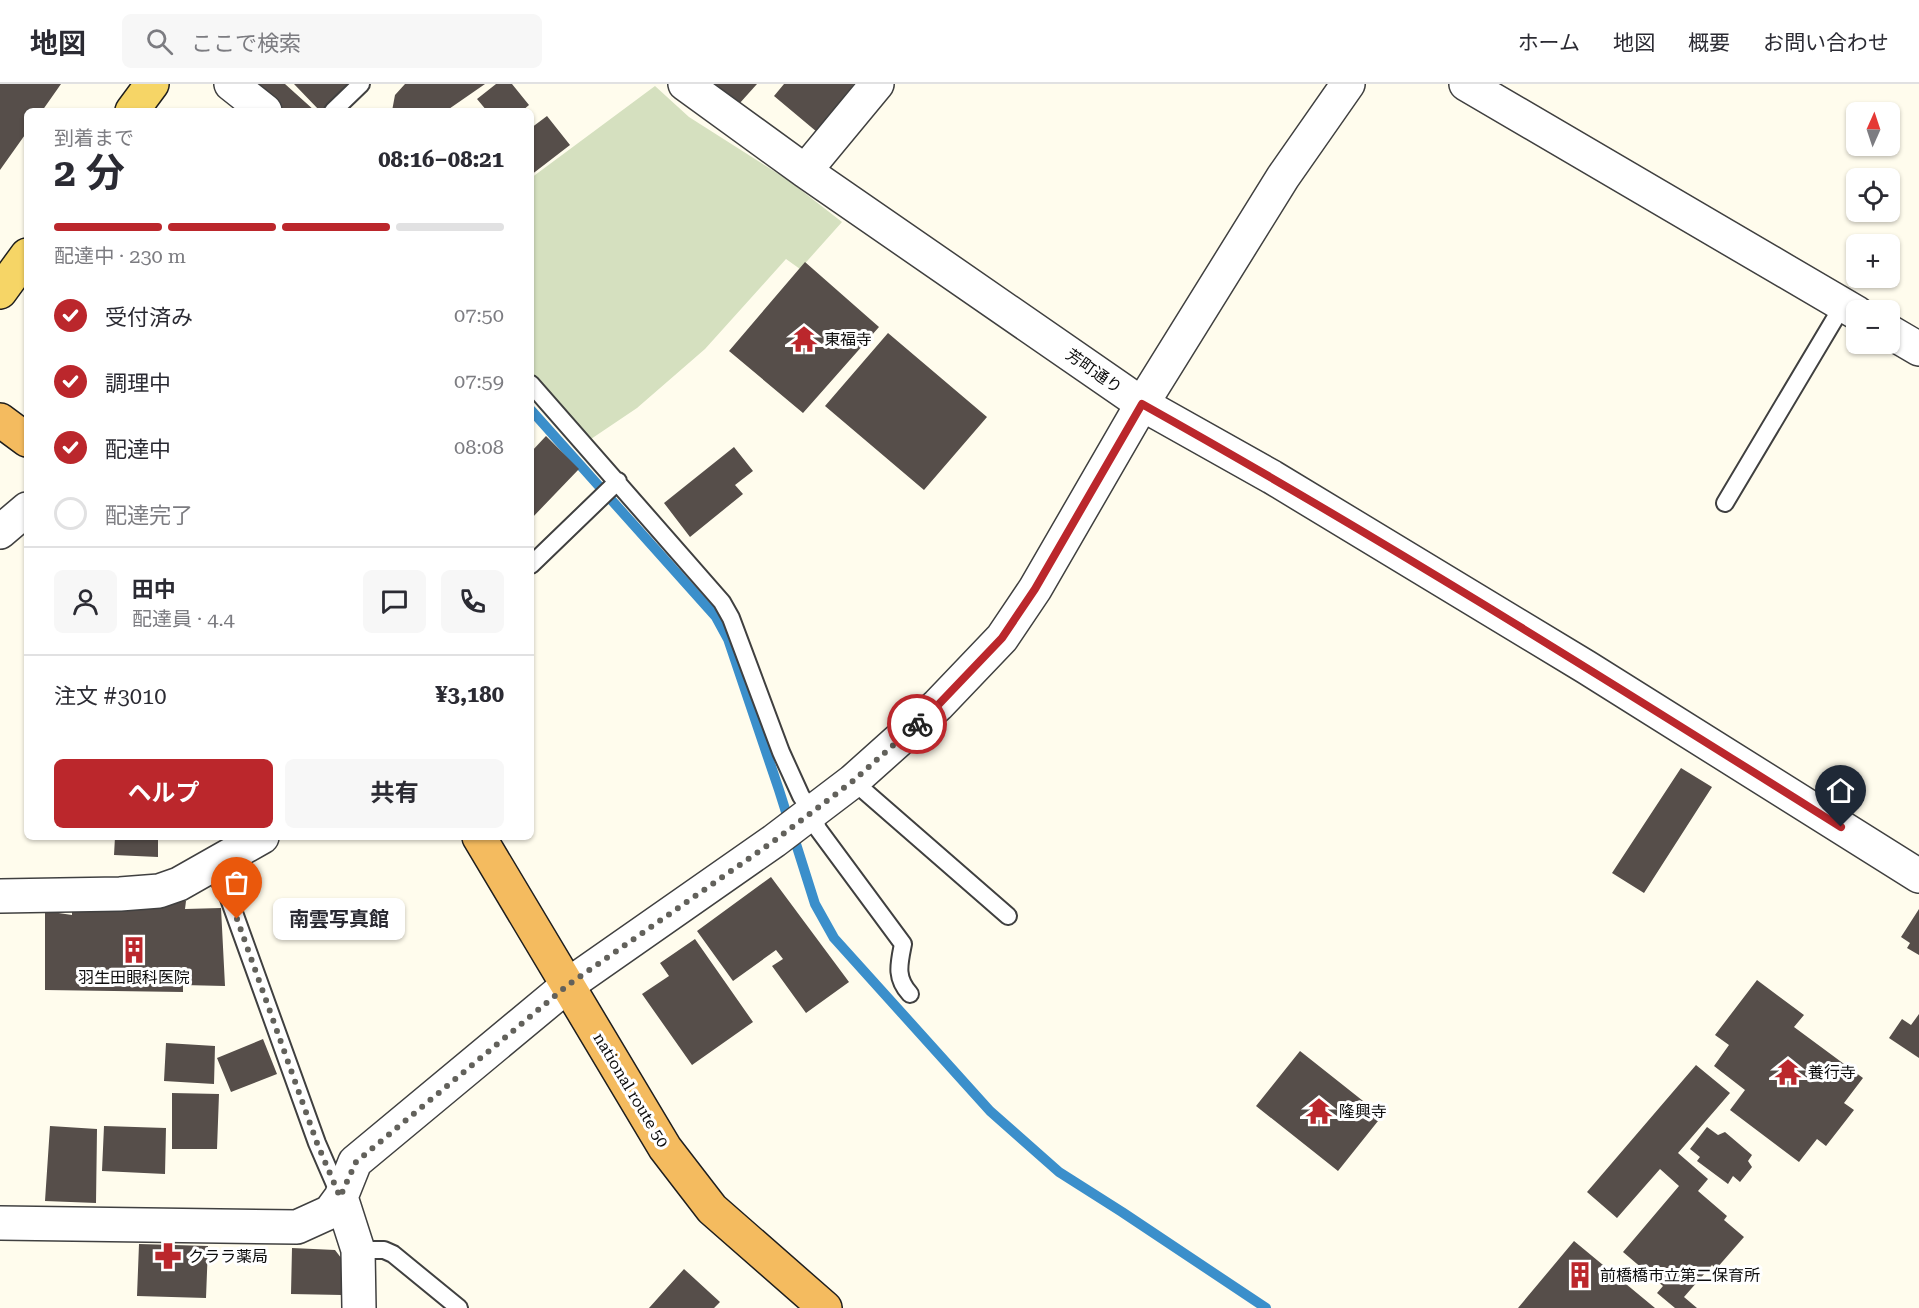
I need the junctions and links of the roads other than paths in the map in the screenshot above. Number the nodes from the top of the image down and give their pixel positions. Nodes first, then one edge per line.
1 (152, 84) edge
2 (231, 84) edge
3 (361, 84) edge
4 (685, 84) edge
5 (877, 84) edge
6 (1348, 84) edge
7 (1466, 84) edge
8 (134, 108) edge
9 (260, 108) edge
10 (336, 108) edge
11 (805, 171) junction
12 (24, 259) edge
13 (0, 292) edge
14 (1846, 307) edge
15 (1846, 315) edge
16 (1900, 338) edge
17 (1919, 349) edge
18 (534, 387) edge
19 (1142, 404) junction
20 (0, 420) edge
21 (24, 438) edge
22 (617, 482) junction
23 (1725, 503) dead end
24 (24, 511) edge
25 (0, 532) edge
26 (534, 562) edge
27 (853, 781) junction
28 (812, 812) junction
29 (257, 840) edge
30 (481, 840) edge
31 (211, 866) junction
32 (1919, 876) edge
33 (0, 896) edge
34 (1008, 916) dead end
35 (568, 985) junction
36 (910, 994) dead end
37 (340, 1197) junction
38 (0, 1223) edge
39 (358, 1250) junction
40 (821, 1307) edge
41 (359, 1308) edge
42 (459, 1308) edge

1 - 8 main road
2 - 9 street
3 - 10 lane
4 - 11 street, 芳町通り
5 - 11 street
6 - 19 street
7 - 14 street
11 - 19 street, 芳町通り
12 - 13 main road
15 - 23 lane
16 - 17 street
18 - 22 lane
19 - 27 street
19 - 32 street, 芳町通り
20 - 21 highway
22 - 26 lane
22 - 28 lane
24 - 25 street
27 - 28 street
27 - 34 lane
28 - 35 street
28 - 36 lane
29 - 31 street
30 - 35 highway, national route 50
31 - 33 street
31 - 37 lane
35 - 37 street
35 - 40 highway, national route 50
37 - 38 street
37 - 39 street
39 - 41 street
39 - 42 lane

